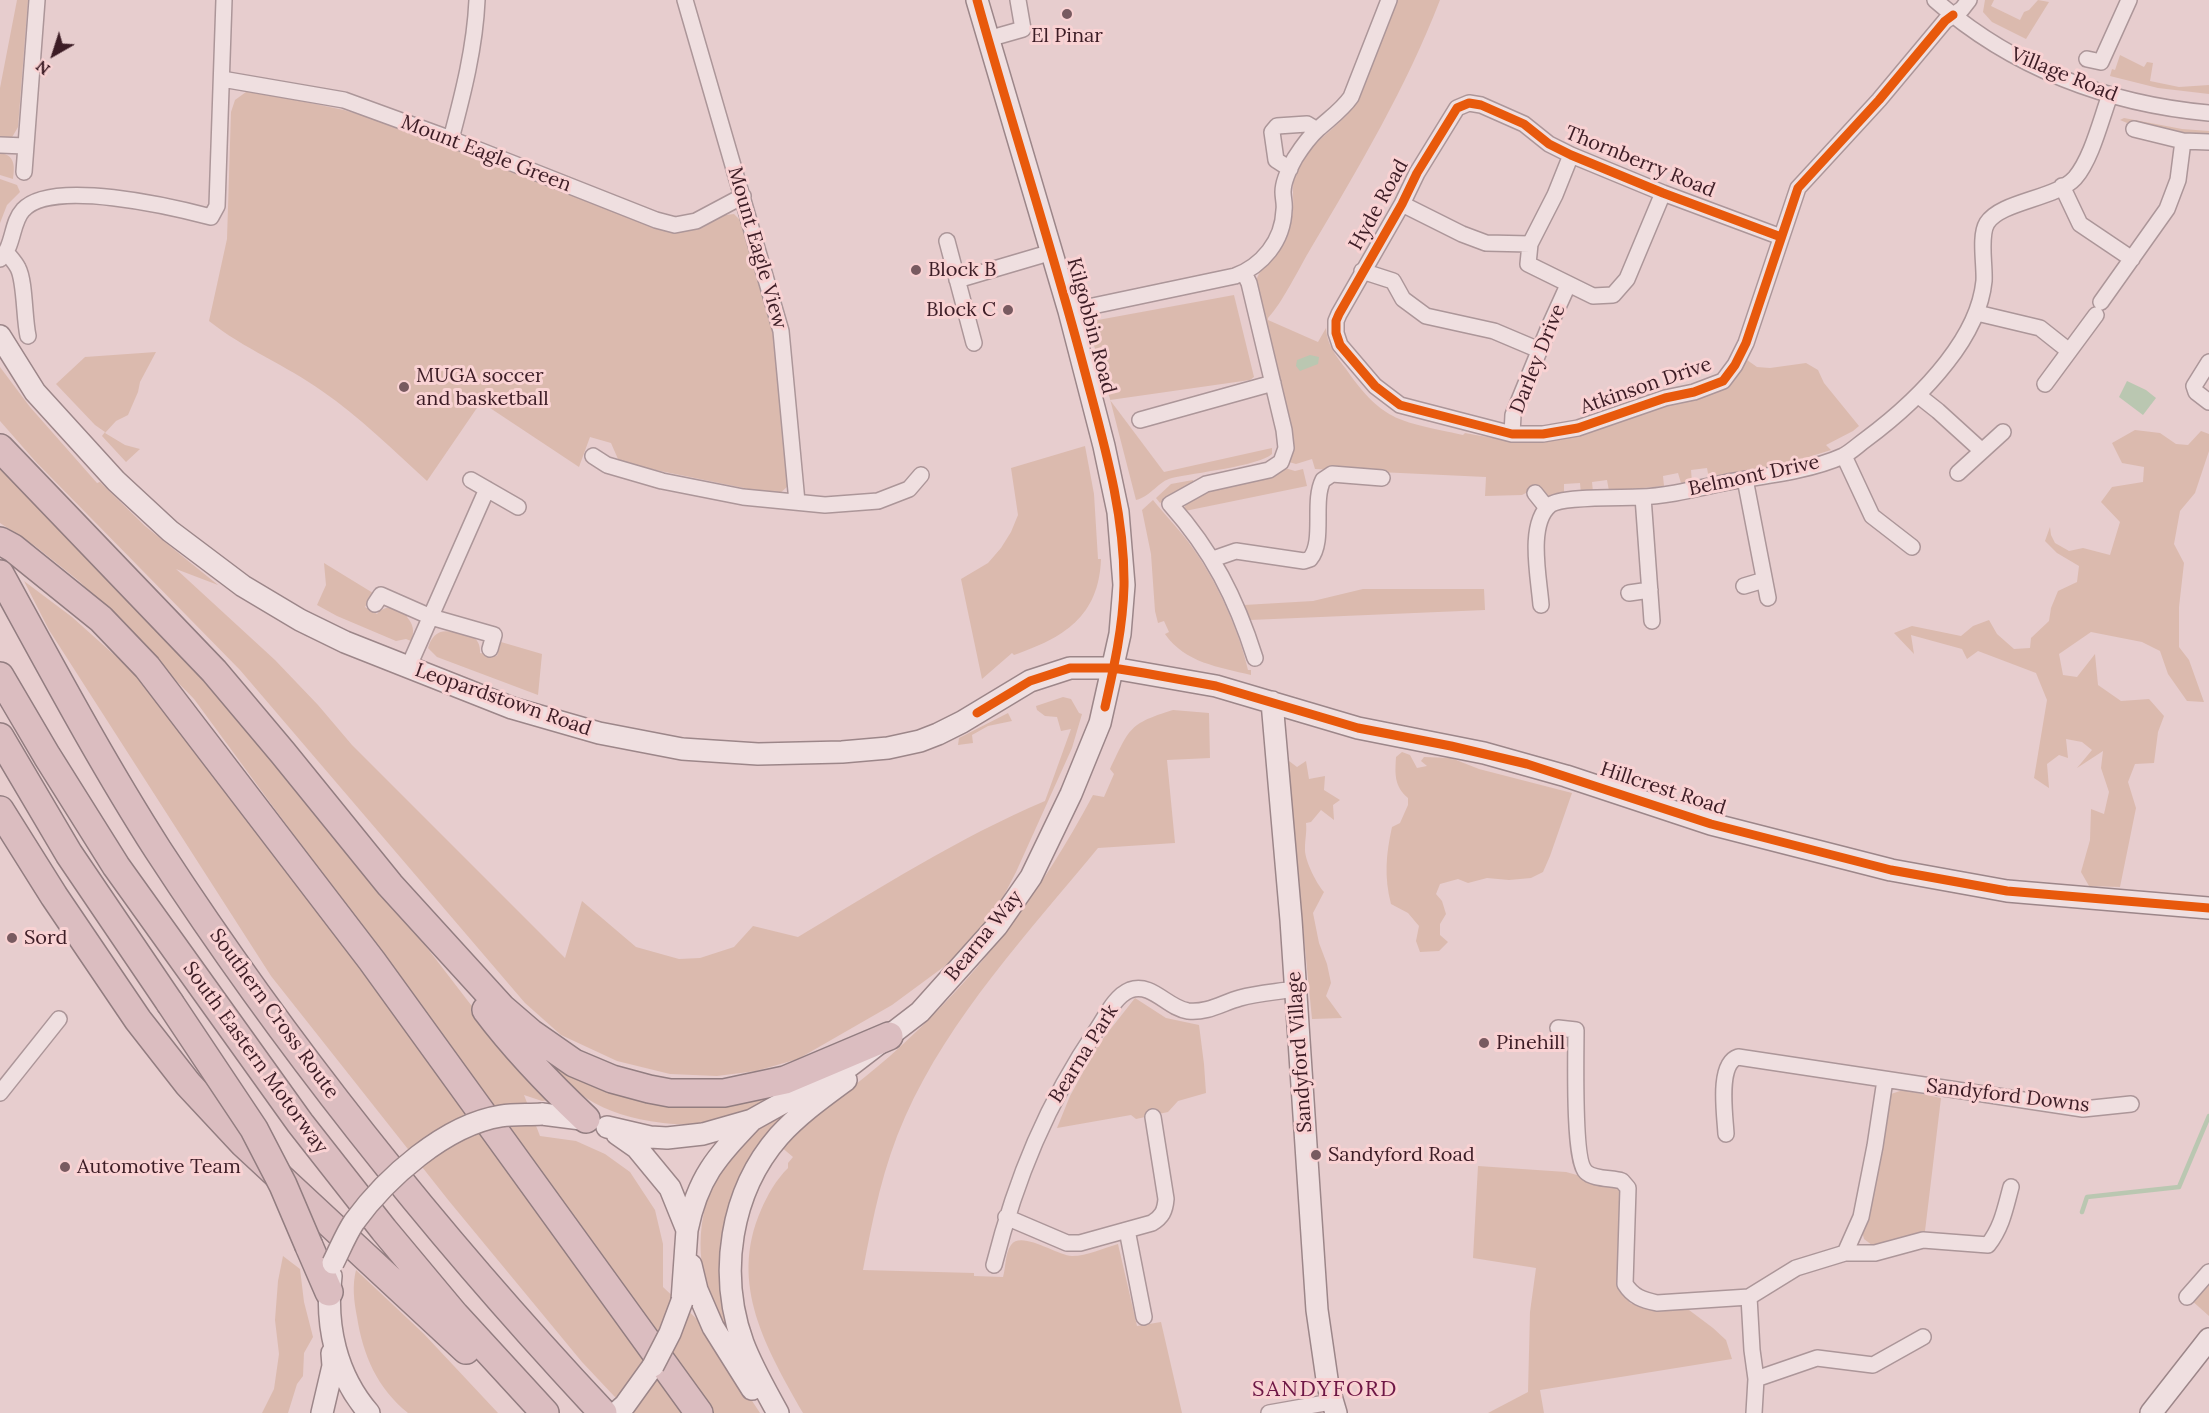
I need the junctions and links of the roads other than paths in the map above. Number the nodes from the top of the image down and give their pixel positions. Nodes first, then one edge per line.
1 (37, 0) edge
2 (224, 0) edge
3 (477, 0) edge
4 (686, 0) edge
5 (978, 0) edge
6 (1018, 0) edge
7 (1389, 0) edge
8 (1935, 0) edge
9 (1969, 0) edge
10 (2129, 0) edge
11 (1953, 15) junction
12 (988, 39) junction
13 (2087, 59) dead end
14 (222, 79) junction
15 (2110, 95) junction
16 (1457, 108) joint
17 (2209, 113) edge
18 (2134, 129) dead end
19 (1317, 130) junction
20 (451, 140) junction
21 (2183, 141) junction
22 (2209, 142) edge
23 (0, 146) edge
24 (25, 146) junction
25 (1571, 155) junction
26 (1290, 169) junction
27 (24, 172) dead end
28 (2062, 186) junction
29 (1663, 193) junction
30 (743, 196) junction
31 (1402, 204) junction
32 (1781, 237) junction
33 (947, 241) dead end
34 (1530, 244) junction
35 (1052, 252) junction
36 (3, 256) edge
37 (2132, 259) junction
38 (1362, 271) junction
39 (1244, 273) junction
40 (957, 280) junction
41 (1568, 285) junction
42 (1069, 311) junction
43 (1977, 313) junction
44 (1336, 321) joint
45 (0, 336) edge
46 (28, 336) dead end
47 (974, 344) dead end
48 (1539, 350) junction
49 (2069, 351) junction
50 (2209, 362) edge
51 (1273, 383) junction
52 (2045, 384) dead end
53 (1919, 396) junction
54 (2209, 402) edge
55 (1140, 420) dead end
56 (2003, 432) dead end
57 (1512, 434) junction
58 (0, 448) edge
59 (1982, 451) junction
60 (593, 456) dead end
61 (1844, 456) junction
62 (1958, 473) dead end
63 (921, 474) dead end
64 (1382, 478) dead end
65 (1745, 479) junction
66 (471, 480) dead end
67 (487, 489) junction
68 (1535, 493) dead end
69 (1643, 497) junction
70 (797, 502) junction
71 (518, 507) dead end
72 (1545, 510) junction
73 (0, 541) edge
74 (1912, 547) dead end
75 (1213, 559) junction
76 (0, 574) edge
77 (1764, 580) junction
78 (1744, 586) dead end
79 (1650, 590) junction
80 (1629, 593) dead end
81 (1768, 598) dead end
82 (375, 604) dead end
83 (1541, 605) dead end
84 (431, 616) junction
85 (1652, 621) dead end
86 (490, 649) dead end
87 (1254, 658) dead end
88 (408, 668) junction
89 (1113, 668) junction
90 (0, 676) edge
91 (1272, 702) junction
92 (0, 737) edge
93 (0, 810) edge
94 (390, 885) junction
95 (2209, 908) edge
96 (1294, 989) junction
97 (920, 1012) junction
98 (59, 1019) dead end
99 (1558, 1028) dead end
100 (889, 1036) junction
101 (1885, 1080) junction
102 (0, 1093) edge
103 (2131, 1104) dead end
104 (1153, 1117) dead end
105 (752, 1120) junction
106 (597, 1123) junction
107 (1726, 1134) dead end
108 (2011, 1187) dead end
109 (1006, 1217) junction
110 (1126, 1230) junction
111 (687, 1240) junction
112 (1845, 1253) junction
113 (994, 1265) dead end
114 (2209, 1272) edge
115 (329, 1292) junction
116 (1749, 1297) junction
117 (2187, 1297) dead end
118 (1144, 1317) dead end
119 (330, 1328) junction
120 (1923, 1337) dead end
121 (2209, 1339) edge
122 (1756, 1379) junction
123 (1334, 1407) edge
124 (322, 1413) edge
125 (369, 1413) edge
126 (527, 1413) edge
127 (545, 1413) edge
128 (603, 1413) edge
129 (616, 1413) edge
130 (699, 1413) edge
131 (768, 1413) edge
132 (778, 1413) edge
133 (1269, 1413) edge
134 (1754, 1413) edge
135 (2151, 1413) edge

1 - 24 street
2 - 14 street
3 - 20 street
4 - 30 street, Mount Eagle View
5 - 12 main road, Kilgobbin Road
6 - 12 street
7 - 19 street
8 - 11 street, Village Road
9 - 11 street, Atkinson Drive
10 - 13 street
11 - 15 street, Village Road
11 - 32 street, Atkinson Drive
12 - 35 main road, Kilgobbin Road
14 - 20 street, Mount Eagle Green
14 - 36 street
15 - 17 street, Village Road
15 - 28 street, Belmont Drive
16 - 25 street, Thornberry Road
16 - 31 street, Hyde Road
18 - 21 street
19 - 26 street
19 - 26 street
20 - 30 street, Mount Eagle Green
21 - 22 street
21 - 37 street
23 - 24 street
24 - 27 street
25 - 29 street, Thornberry Road
25 - 34 street
26 - 39 street
28 - 37 street
28 - 43 street, Belmont Drive
29 - 32 street, Thornberry Road
29 - 41 street
30 - 70 street, Mount Eagle View
31 - 34 street
31 - 38 street, Hyde Road
32 - 57 street, Atkinson Drive
33 - 40 street
34 - 41 street
35 - 40 street
35 - 42 main road, Kilgobbin Road
36 - 46 street
37 - 49 street
38 - 44 street, Hyde Road
38 - 48 street
39 - 42 street
39 - 51 street
40 - 47 street
41 - 48 street, Darley Drive
42 - 89 main road, Kilgobbin Road
43 - 49 street
43 - 53 street, Belmont Drive
44 - 57 street, Atkinson Drive
45 - 88 main road, Leopardstown Road
48 - 57 street, Darley Drive
49 - 52 street
50 - 54 street
51 - 55 street
51 - 75 street
53 - 59 street
53 - 61 street, Belmont Drive
56 - 59 street
58 - 94 highway
59 - 62 street
60 - 70 street
61 - 65 street, Belmont Drive
61 - 74 street
63 - 70 street
64 - 75 street
65 - 69 street, Belmont Drive
65 - 77 street
66 - 67 street
67 - 71 street
67 - 84 street
68 - 72 street
69 - 72 street, Belmont Drive
69 - 79 street
72 - 83 street
73 - 130 highway
75 - 87 street
76 - 128 highway, Southern Cross Route
77 - 78 street
77 - 81 street
79 - 80 street
79 - 85 street
82 - 84 street
84 - 86 street
84 - 88 street
88 - 89 main road, Leopardstown Road
89 - 91 main road, Hillcrest Road
89 - 97 main road, Bearna Way
90 - 127 highway, South Eastern Motorway
91 - 95 main road, Hillcrest Road
91 - 96 main road, Sandyford Village
92 - 115 highway, bridge
93 - 126 highway
94 - 100 highway
94 - 106 highway
96 - 109 street, Bearna Park
96 - 123 main road, Sandyford Village
97 - 100 main road, Bearna Way
97 - 132 main road
98 - 102 street
99 - 116 street
100 - 105 main road, Bearna Way
101 - 103 street, Sandyford Downs
101 - 107 street, Sandyford Downs
101 - 112 street
104 - 110 street
105 - 106 main road, Bearna Way
105 - 111 main road, Bearna Way
106 - 111 main road
106 - 115 main road, Bearna Way, bridge
108 - 112 street
109 - 110 street
109 - 113 street, Bearna Park
110 - 118 street
111 - 129 main road, Bearna Way, bridge
111 - 131 main road
112 - 116 street
114 - 117 street
115 - 119 main road, Bearna Way
116 - 122 street
119 - 124 main road
119 - 125 main road
120 - 122 street
121 - 135 main road
122 - 134 street
123 - 133 street, Sandyford Village

